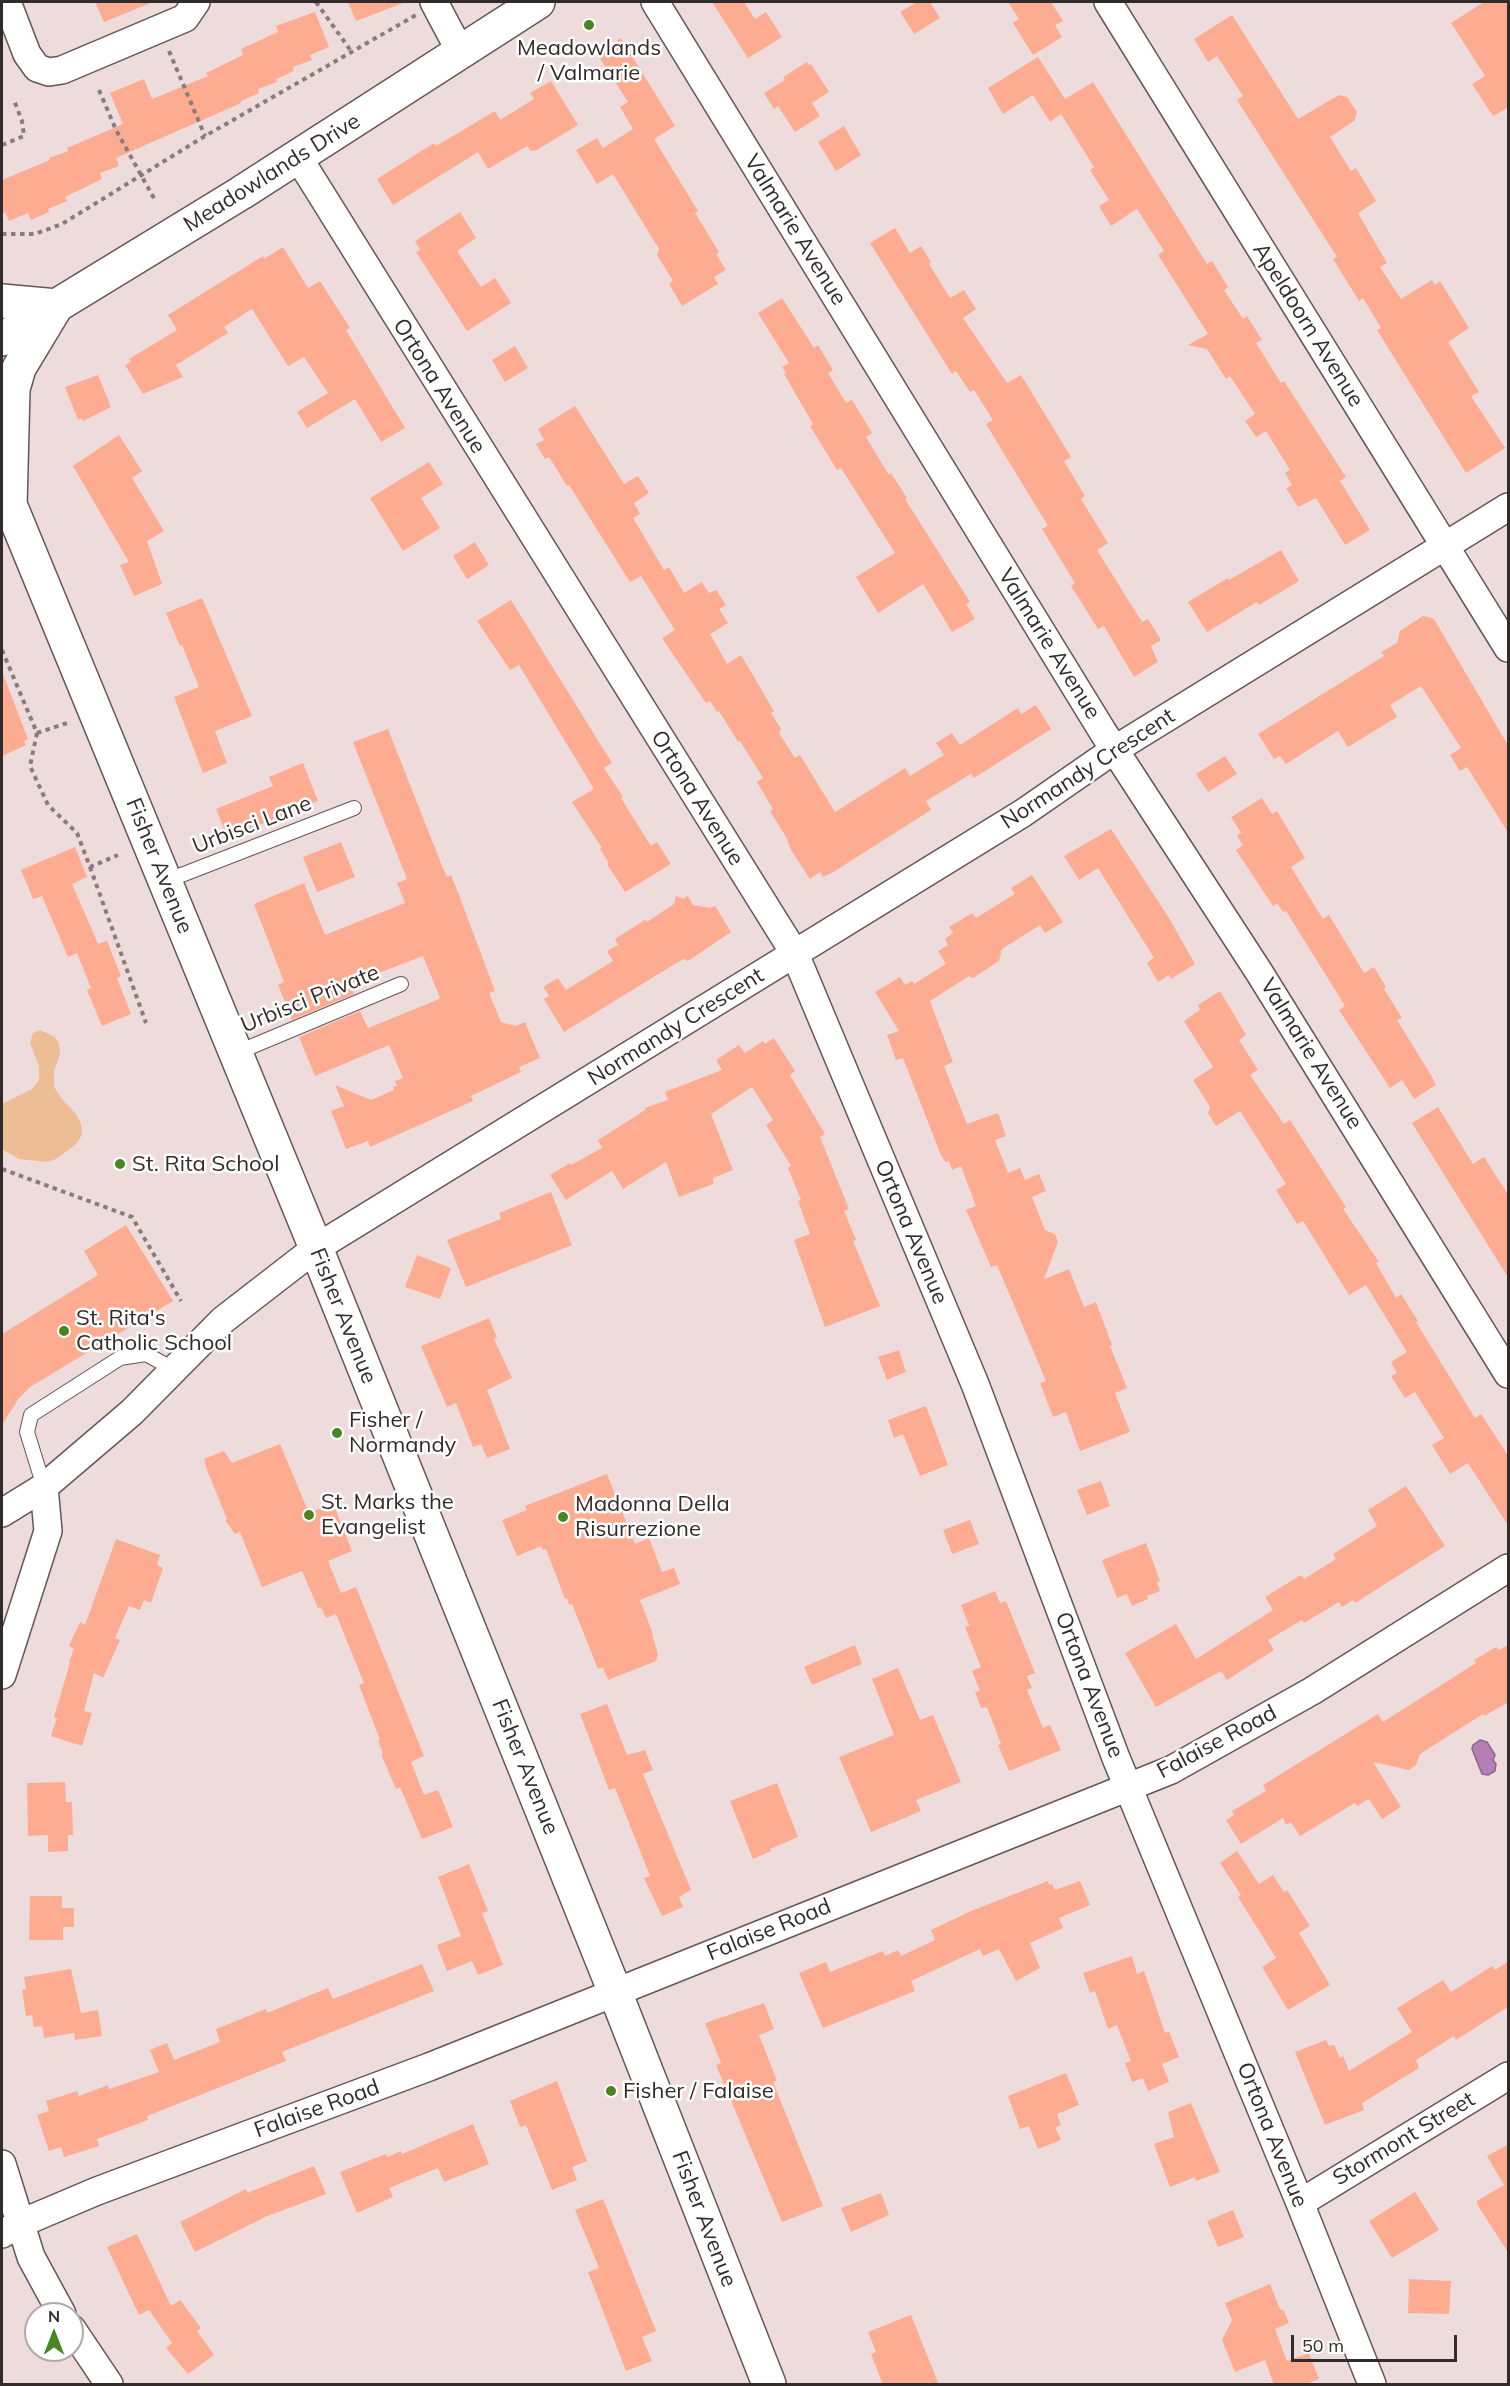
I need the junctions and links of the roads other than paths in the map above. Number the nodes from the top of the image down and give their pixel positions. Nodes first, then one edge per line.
1 (7, 2) edge
2 (196, 2) edge
3 (538, 2) edge
4 (655, 2) edge
5 (1108, 2) edge
6 (434, 3) edge
7 (460, 51) junction
8 (298, 157) junction
9 (2, 301) edge
10 (57, 306) junction
11 (2, 339) edge
12 (6, 496) edge
13 (1509, 507) edge
14 (1444, 546) junction
15 (1509, 648) edge
16 (1114, 750) junction
17 (354, 808) dead end
18 (166, 881) junction
19 (795, 954) junction
20 (401, 984) dead end
21 (236, 1053) junction
22 (316, 1248) junction
23 (173, 1369) junction
24 (1509, 1374) edge
25 (44, 1487) junction
26 (2, 1513) edge
27 (1509, 1568) edge
28 (2, 1675) edge
29 (1128, 1786) junction
30 (615, 1992) junction
31 (1509, 2076) edge
32 (2, 2164) edge
33 (1300, 2203) junction
34 (10, 2229) edge
35 (55, 2302) edge
36 (84, 2347) edge
37 (109, 2385) edge
38 (769, 2385) edge
39 (1372, 2385) edge

1 - 2 street
3 - 7 main road, Meadowlands Drive
4 - 16 street, Valmarie Avenue
5 - 14 street, Apeldoorn Avenue
6 - 7 street
7 - 8 main road, Meadowlands Drive
8 - 10 main road, Meadowlands Drive
8 - 19 street, Ortona Avenue
9 - 10 main road
10 - 11 main road, Meadowlands Drive
10 - 12 main road
12 - 18 main road, Fisher Avenue
13 - 14 street, Normandy Crescent
14 - 15 street, Apeldoorn Avenue
14 - 16 street, Normandy Crescent
16 - 19 street, Normandy Crescent
16 - 24 street, Valmarie Avenue
17 - 18 lane, Urbisci Lane
18 - 21 main road, Fisher Avenue
19 - 22 street, Normandy Crescent
19 - 29 street, Ortona Avenue
20 - 21 lane, Urbisci Private
21 - 22 main road, Fisher Avenue
22 - 23 street, Normandy Crescent
22 - 30 main road, Fisher Avenue
23 - 25 street, Normandy Crescent
23 - 25 lane
25 - 26 street, Normandy Crescent
25 - 28 street
27 - 29 street, Falaise Road
29 - 30 street, Falaise Road
29 - 33 street, Ortona Avenue
30 - 34 street, Falaise Road
30 - 38 main road, Fisher Avenue
31 - 33 street, Stormont Street
32 - 34 street
33 - 39 street, Ortona Avenue
34 - 35 street
36 - 37 street

